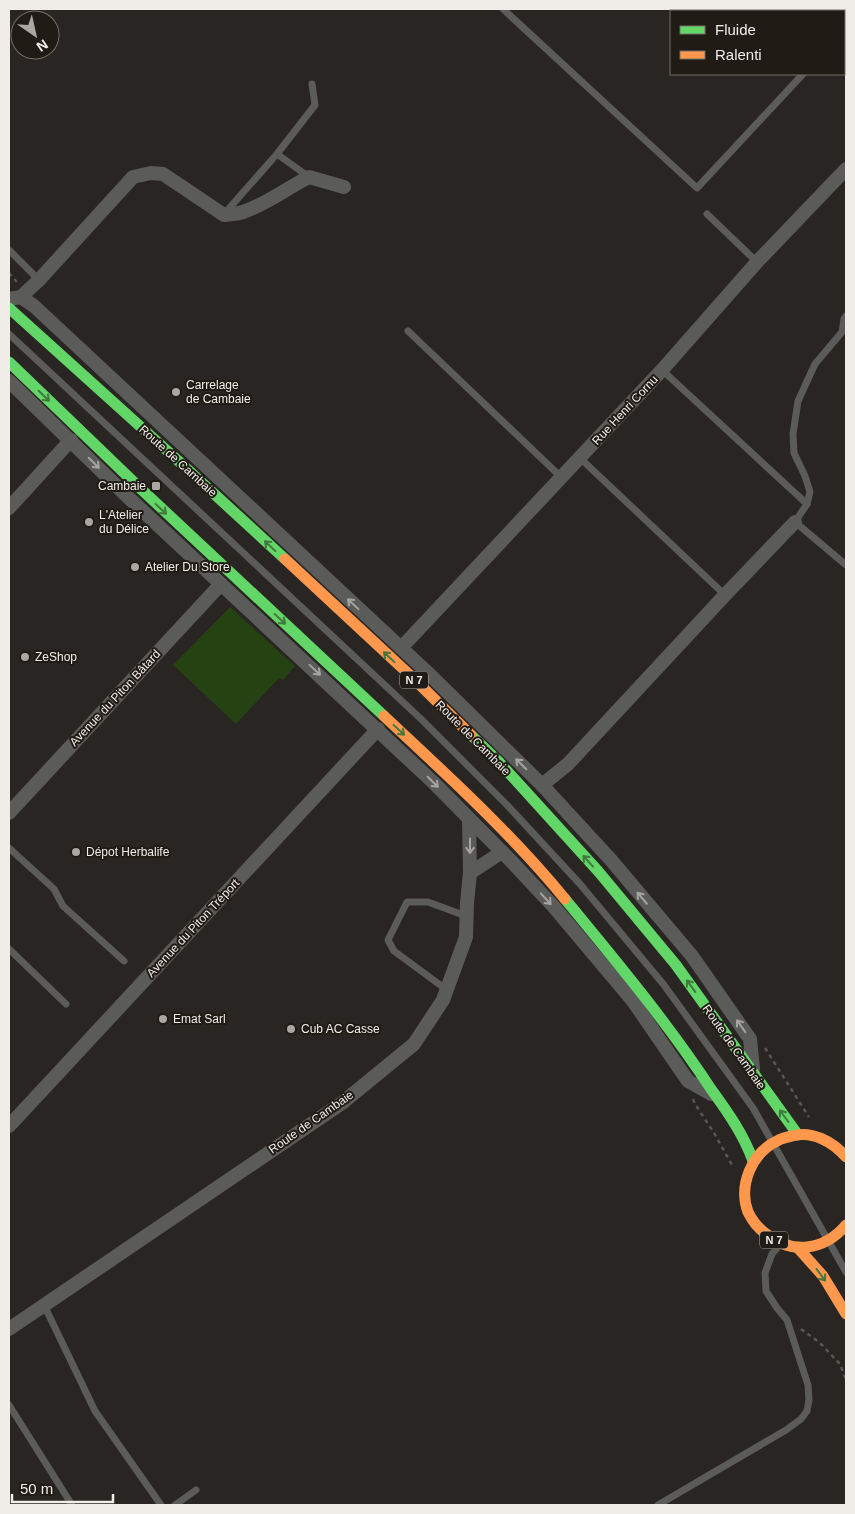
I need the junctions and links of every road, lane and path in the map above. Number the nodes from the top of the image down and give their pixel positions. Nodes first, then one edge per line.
1 (503, 9) edge
2 (801, 75) edge
3 (312, 84) dead end
4 (277, 154) junction
5 (844, 176) edge
6 (309, 177) junction
7 (344, 187) dead end
8 (707, 214) dead end
9 (224, 215) junction
10 (9, 250) edge
11 (757, 262) junction
12 (39, 280) junction
13 (15, 298) edge
14 (9, 308) edge
15 (846, 316) edge
16 (408, 331) dead end
17 (9, 334) edge
18 (9, 362) edge
19 (662, 370) junction
20 (9, 381) edge
21 (71, 440) junction
22 (580, 458) junction
23 (561, 477) junction
24 (807, 504) junction
25 (9, 508) edge
26 (795, 522) junction
27 (846, 565) edge
28 (221, 584) junction
29 (725, 595) junction
30 (401, 648) junction
31 (378, 730) junction
32 (542, 785) junction
33 (9, 813) edge
34 (469, 820) junction
35 (9, 848) edge
36 (502, 852) junction
37 (470, 873) junction
38 (466, 916) junction
39 (9, 950) edge
40 (124, 961) dead end
41 (447, 990) junction
42 (66, 1004) dead end
43 (750, 1039) junction
44 (753, 1072) junction
45 (716, 1096) junction
46 (810, 1118) dead end
47 (9, 1126) edge
48 (798, 1135) junction
49 (773, 1143) junction
50 (846, 1155) edge
51 (753, 1161) junction
52 (846, 1225) edge
53 (829, 1240) junction
54 (781, 1244) junction
55 (798, 1248) junction
56 (846, 1272) edge
57 (44, 1305) junction
58 (846, 1314) edge
59 (787, 1320) junction
60 (9, 1329) edge
61 (846, 1380) edge
62 (9, 1405) edge
63 (196, 1490) dead end
64 (72, 1505) edge
65 (161, 1505) edge
66 (175, 1505) edge
67 (658, 1505) edge

1 - 2 lane
3 - 4 lane
4 - 6 lane
4 - 9 lane
5 - 11 street, Rue Henri Cornu
6 - 7 street
6 - 9 street
8 - 11 lane
9 - 12 street
10 - 12 lane
11 - 19 street, Rue Henri Cornu
12 - 13 street
30 -> 13 street
44 -> 14 main road, Route de Cambaie / N 7
15 - 24 lane
16 - 23 lane
17 - 49 lane
18 -> 45 main road
19 - 22 street, Rue Henri Cornu
19 - 24 lane
20 - 21 street
21 - 25 street
21 -> 28 street
22 - 23 street, Rue Henri Cornu
22 - 29 lane
23 - 30 street, Rue Henri Cornu
24 - 26 lane
26 - 27 lane
26 - 29 street
28 -> 31 street
28 - 33 street, Avenue du Piton Bâtard
29 - 32 street
32 -> 30 street
31 -> 34 street
31 - 47 street, Avenue du Piton Tréport
43 -> 32 street
34 - 36 street
34 -> 37 street, Route de Cambaie
35 - 40 lane
36 - 37 street
36 -> 45 street
37 - 38 street, Route de Cambaie
38 - 41 street, Route de Cambaie
38 - 41 lane
39 - 42 lane
41 - 57 street, Route de Cambaie
43 - 44 street
43 - 46 path
48 -> 44 main road, Route de Cambaie / N 7
45 - 51 main road
48 - 49 main road
48 - 50 main road
49 - 51 main road
49 - 53 lane
51 - 54 main road, N 7
52 - 53 main road, N 7
53 - 55 main road, N 7
53 - 56 lane
54 - 55 main road, N 7
54 - 59 lane
55 -> 58 main road
57 - 60 street, Route de Cambaie
57 - 65 lane
59 - 61 path
59 - 67 lane
62 - 64 lane
63 - 66 lane

